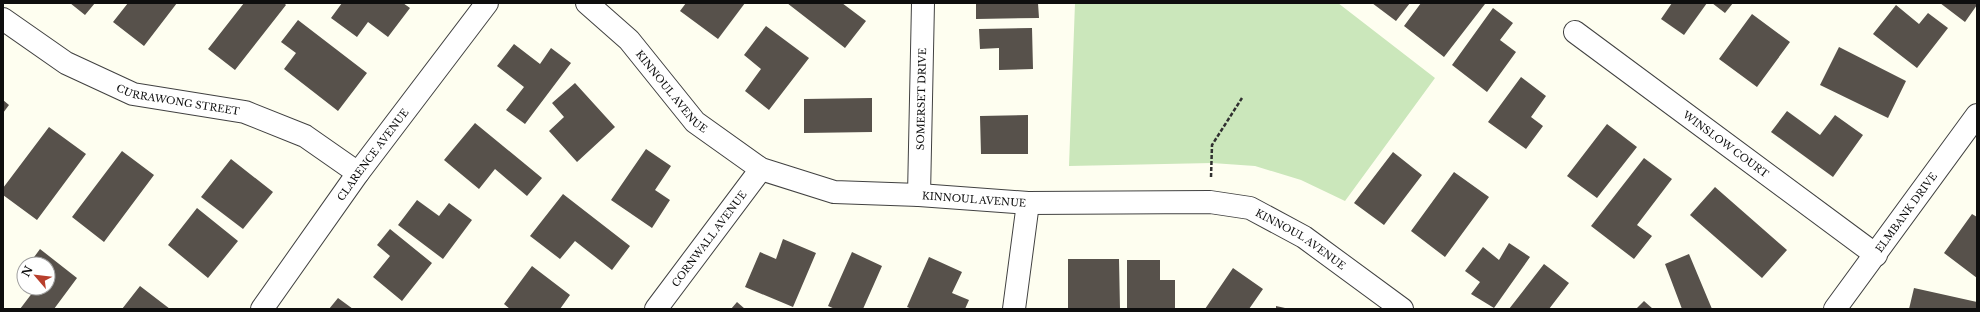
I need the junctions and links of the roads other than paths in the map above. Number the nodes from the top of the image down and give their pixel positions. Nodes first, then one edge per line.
1 (487, 3) edge
2 (587, 3) edge
3 (923, 3) edge
4 (3, 18) edge
5 (1575, 32) dead end
6 (1977, 115) edge
7 (761, 169) junction
8 (358, 173) junction
9 (919, 195) junction
10 (1028, 203) junction
11 (1876, 255) junction
12 (262, 309) edge
13 (656, 309) edge
14 (1014, 309) edge
15 (1402, 309) edge
16 (1836, 309) edge

1 - 8 street, CLARENCE AVENUE
2 - 7 street, KINNOUL AVENUE
3 - 9 street, SOMERSET DRIVE
4 - 8 street, CURRAWONG STREET
5 - 11 street, WINSLOW COURT
6 - 11 street, ELMBANK DRIVE
7 - 9 street, KINNOUL AVENUE
7 - 13 street, CORNWALL AVENUE
8 - 12 street, CLARENCE AVENUE
9 - 10 street, KINNOUL AVENUE
10 - 14 street
10 - 15 street, KINNOUL AVENUE
11 - 16 street, ELMBANK DRIVE

